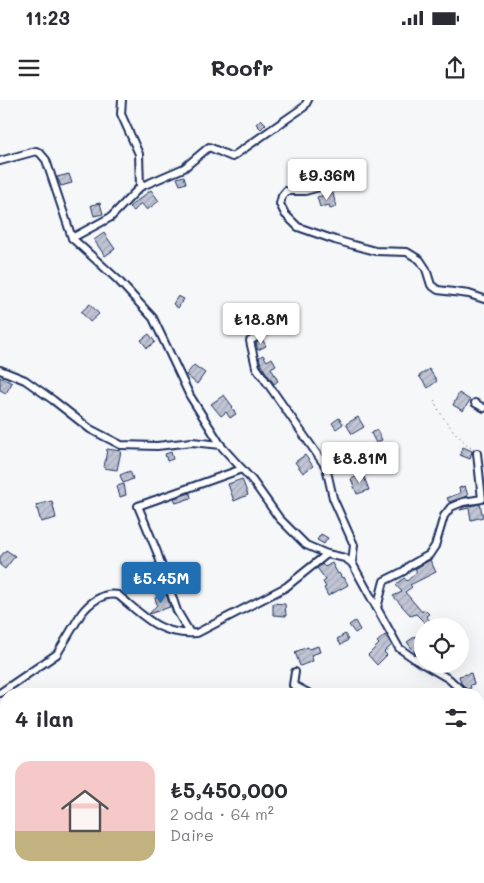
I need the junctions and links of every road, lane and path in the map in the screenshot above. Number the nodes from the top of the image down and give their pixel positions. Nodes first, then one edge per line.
1 (122, 100) edge
2 (308, 100) edge
3 (0, 161) edge
4 (334, 183) dead end
5 (140, 187) junction
6 (72, 238) junction
7 (484, 299) edge
8 (287, 319) dead end
9 (0, 370) edge
10 (434, 400) dead end
11 (475, 403) dead end
12 (484, 408) edge
13 (220, 446) junction
14 (477, 453) joint
15 (242, 469) junction
16 (327, 554) junction
17 (352, 562) junction
18 (377, 608) junction
19 (190, 633) junction
20 (414, 658) edge
21 (295, 672) dead end
22 (439, 673) edge
23 (6, 688) edge
24 (300, 688) edge
25 (459, 688) edge

1 - 5 street
2 - 5 street
3 - 6 street
4 - 7 street
5 - 6 street
6 - 13 street
8 - 17 street
9 - 13 street
10 - 14 path
11 - 12 street
13 - 15 street
14 - 18 street
15 - 16 street
15 - 19 street
16 - 17 street
16 - 19 street
17 - 18 street
18 - 20 street
19 - 23 street
21 - 24 street
22 - 25 street

